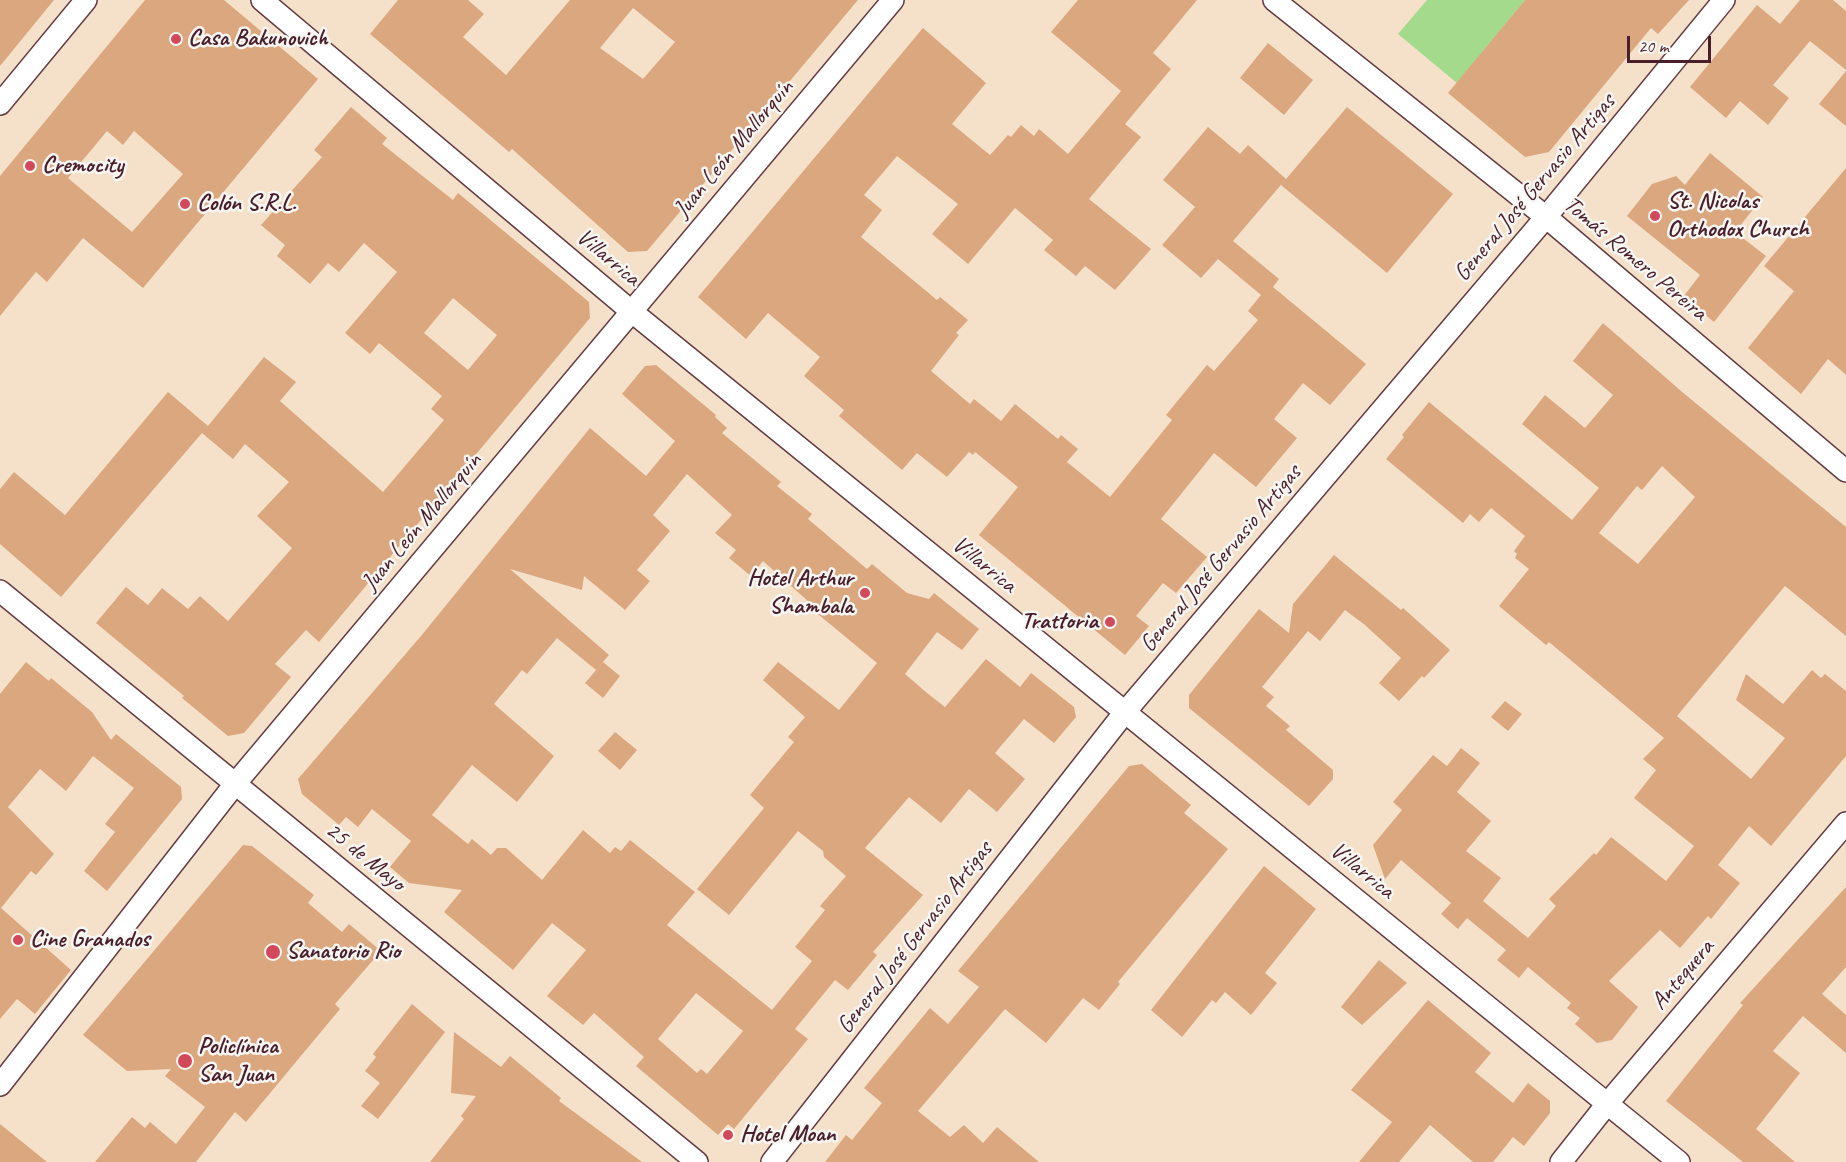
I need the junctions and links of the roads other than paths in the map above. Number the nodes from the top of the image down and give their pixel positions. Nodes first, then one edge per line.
1 (86, 0) edge
2 (262, 0) edge
3 (893, 0) edge
4 (1274, 0) edge
5 (1724, 0) edge
6 (0, 104) edge
7 (1546, 217) junction
8 (631, 311) junction
9 (1846, 471) edge
10 (0, 591) edge
11 (1125, 712) junction
12 (235, 784) junction
13 (1846, 823) edge
14 (0, 1084) edge
15 (1607, 1104) junction
16 (697, 1162) edge
17 (772, 1162) edge
18 (1561, 1162) edge
19 (1680, 1162) edge

1 - 6 street
2 - 8 street, Villarrica
3 - 8 street, Juan León Mallorquín
4 - 7 street, Tomás Romero Pereira
5 - 7 street, General José Gervasio Artigas
7 - 9 street, Tomás Romero Pereira
7 - 11 street, General José Gervasio Artigas
8 - 11 street, Villarrica
8 - 12 street, Juan León Mallorquín
10 - 12 street, 25 de Mayo
11 - 15 street, Villarrica
11 - 17 street, General José Gervasio Artigas
12 - 14 street, Juan León Mallorquín
12 - 16 street, 25 de Mayo
13 - 15 street, Antequera
15 - 18 street, Antequera
15 - 19 street, Villarrica

